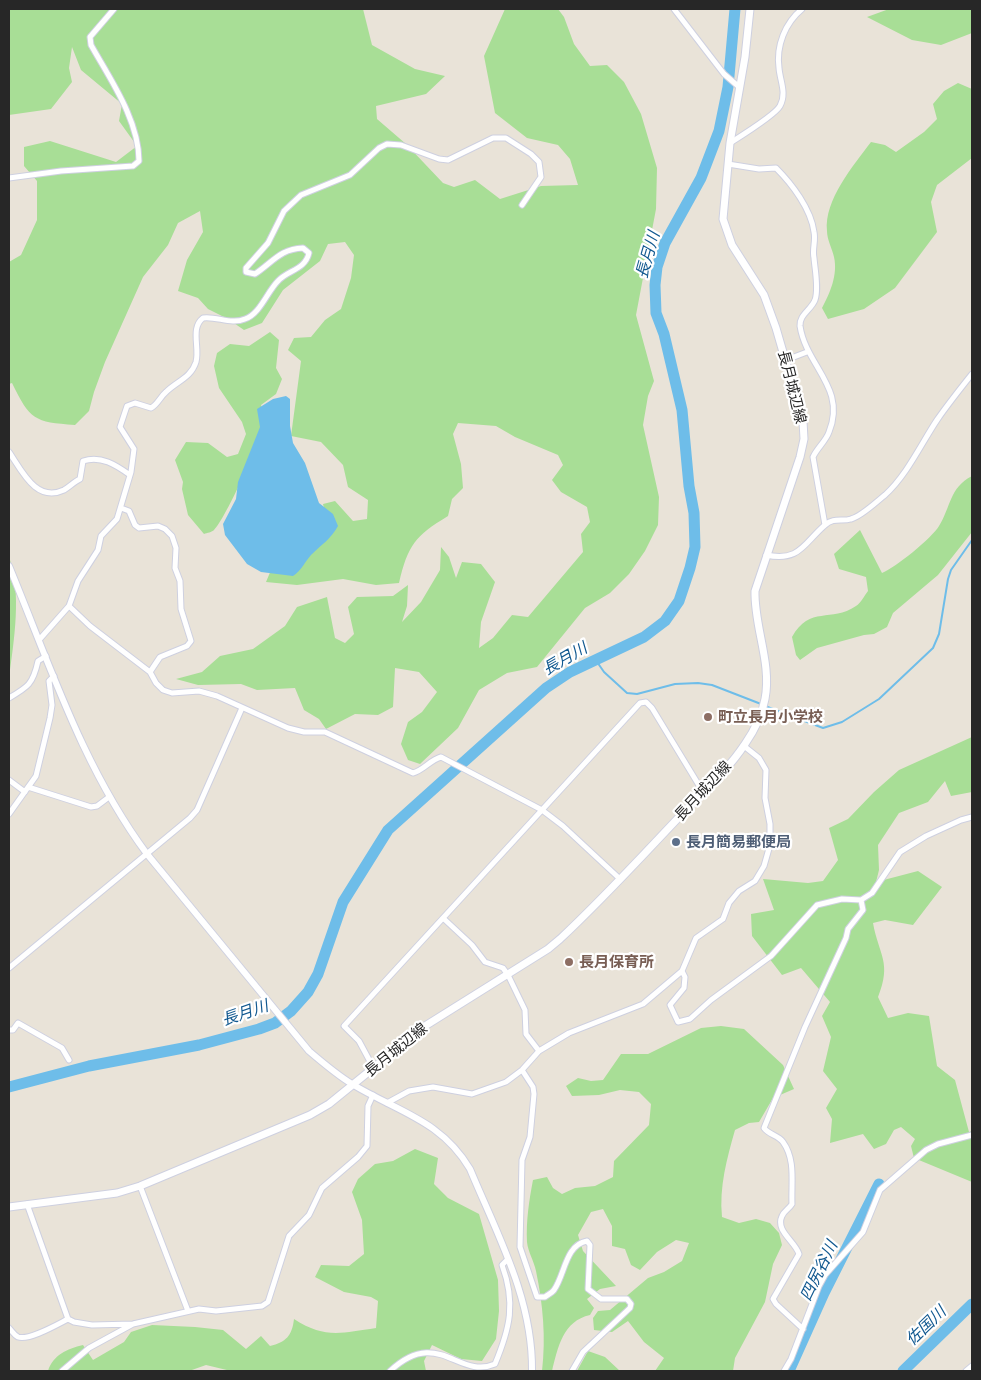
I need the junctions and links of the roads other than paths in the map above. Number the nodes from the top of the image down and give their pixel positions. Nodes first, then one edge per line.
1 (114, 9) edge
2 (674, 9) edge
3 (750, 9) edge
4 (802, 9) edge
5 (738, 86) junction
6 (730, 143) junction
7 (728, 164) junction
8 (9, 178) edge
9 (522, 205) dead end
10 (807, 352) junction
11 (786, 360) junction
12 (972, 374) edge
13 (9, 452) edge
14 (130, 475) junction
15 (121, 508) junction
16 (825, 525) junction
17 (766, 555) junction
18 (9, 566) edge
19 (69, 606) junction
20 (39, 640) junction
21 (46, 656) junction
22 (150, 672) junction
23 (54, 676) junction
24 (9, 698) edge
25 (242, 708) junction
26 (744, 746) junction
27 (9, 780) edge
28 (26, 790) junction
29 (703, 792) junction
30 (109, 797) junction
31 (542, 810) junction
32 (9, 814) edge
33 (972, 817) edge
34 (147, 854) junction
35 (620, 879) junction
36 (861, 900) junction
37 (443, 918) junction
38 (9, 968) edge
39 (682, 971) junction
40 (508, 975) junction
41 (9, 1030) edge
42 (539, 1052) junction
43 (69, 1060) dead end
44 (373, 1068) junction
45 (522, 1070) junction
46 (353, 1085) junction
47 (372, 1095) junction
48 (387, 1103) junction
49 (972, 1135) edge
50 (140, 1186) junction
51 (27, 1204) junction
52 (9, 1207) edge
53 (508, 1259) junction
54 (188, 1311) junction
55 (68, 1319) junction
56 (133, 1324) junction
57 (9, 1328) edge
58 (803, 1329) junction
59 (972, 1366) edge
60 (62, 1371) edge
61 (390, 1371) edge
62 (532, 1371) edge
63 (572, 1371) edge
64 (784, 1371) edge
65 (966, 1371) edge

1 - 8 street
2 - 5 street
3 - 5 main road, 長月城辺線
4 - 6 street
5 - 6 main road, 長月城辺線
6 - 7 main road, 長月城辺線
7 - 10 street
7 - 11 main road, 長月城辺線
9 - 14 street
10 - 11 street
10 - 16 street
11 - 17 main road, 長月城辺線
12 - 16 street
13 - 14 street
14 - 15 street
15 - 19 street
15 - 22 street
16 - 17 street
17 - 26 main road, 長月城辺線
18 - 20 street
19 - 20 street
19 - 22 street
20 - 21 street
21 - 23 street
21 - 24 street
22 - 25 street
23 - 28 street
23 - 30 street
25 - 31 street
25 - 34 street
26 - 29 main road, 長月城辺線
26 - 39 street
27 - 28 street
28 - 30 street
28 - 32 street
29 - 31 street
29 - 35 main road, 長月城辺線
30 - 34 street
31 - 35 street
31 - 37 street
33 - 36 street
34 - 38 street
34 - 46 street
35 - 40 main road, 長月城辺線
36 - 39 street
36 - 58 street
37 - 40 street
37 - 44 street
39 - 42 street
40 - 42 street
40 - 44 main road, 長月城辺線
41 - 43 street
42 - 45 street
44 - 46 main road, 長月城辺線
45 - 48 street
45 - 63 street
46 - 47 street
46 - 50 main road, 長月城辺線
47 - 48 street
47 - 54 street
48 - 53 street
49 - 58 street
50 - 51 main road, 長月城辺線
50 - 54 street
51 - 52 main road, 長月城辺線
51 - 55 street
53 - 61 street
53 - 62 street
54 - 56 street
55 - 56 street
55 - 57 street
56 - 60 street
58 - 64 street
59 - 65 street

